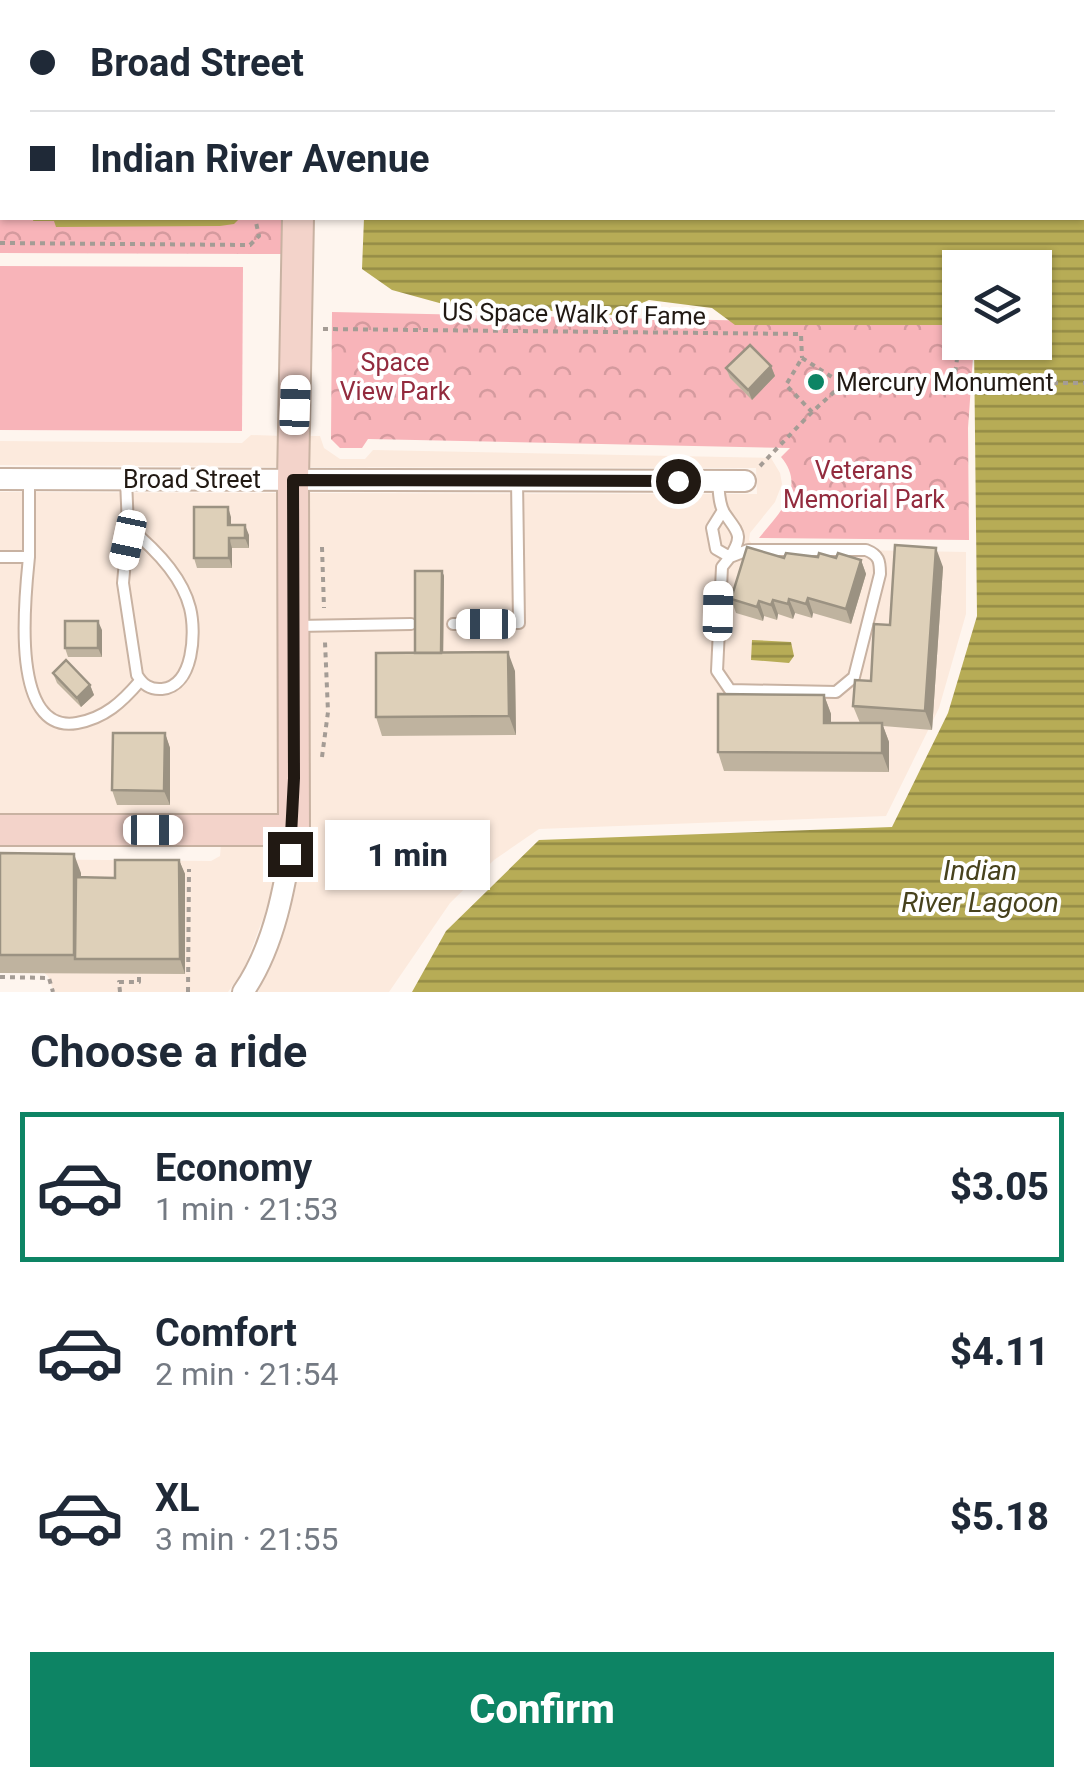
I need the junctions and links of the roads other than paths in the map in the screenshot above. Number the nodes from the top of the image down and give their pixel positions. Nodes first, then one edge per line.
1 (298, 220) edge
2 (0, 479) edge
3 (29, 479) junction
4 (126, 479) junction
5 (517, 479) junction
6 (293, 480) junction
7 (718, 481) junction
8 (745, 481) road end
9 (722, 512) junction
10 (128, 527) junction
11 (29, 557) junction
12 (730, 557) junction
13 (0, 558) edge
14 (411, 624) edge
15 (453, 624) dead end
16 (293, 626) junction
17 (140, 681) junction
18 (0, 830) edge
19 (294, 830) junction
20 (243, 992) edge

1 - 6 street
2 - 3 street, Broad Street
3 - 4 street, Broad Street
3 - 11 lane
4 - 6 street, Broad Street
4 - 10 lane
5 - 6 street, Broad Street
5 - 7 street, Broad Street
5 - 15 lane
6 - 16 street
7 - 8 street, Broad Street
7 - 9 lane
9 - 12 lane
9 - 12 lane
10 - 17 lane
10 - 17 lane
11 - 13 lane
11 - 17 lane
12 - 12 lane
14 - 16 lane
16 - 19 street
18 - 19 street
19 - 20 street

